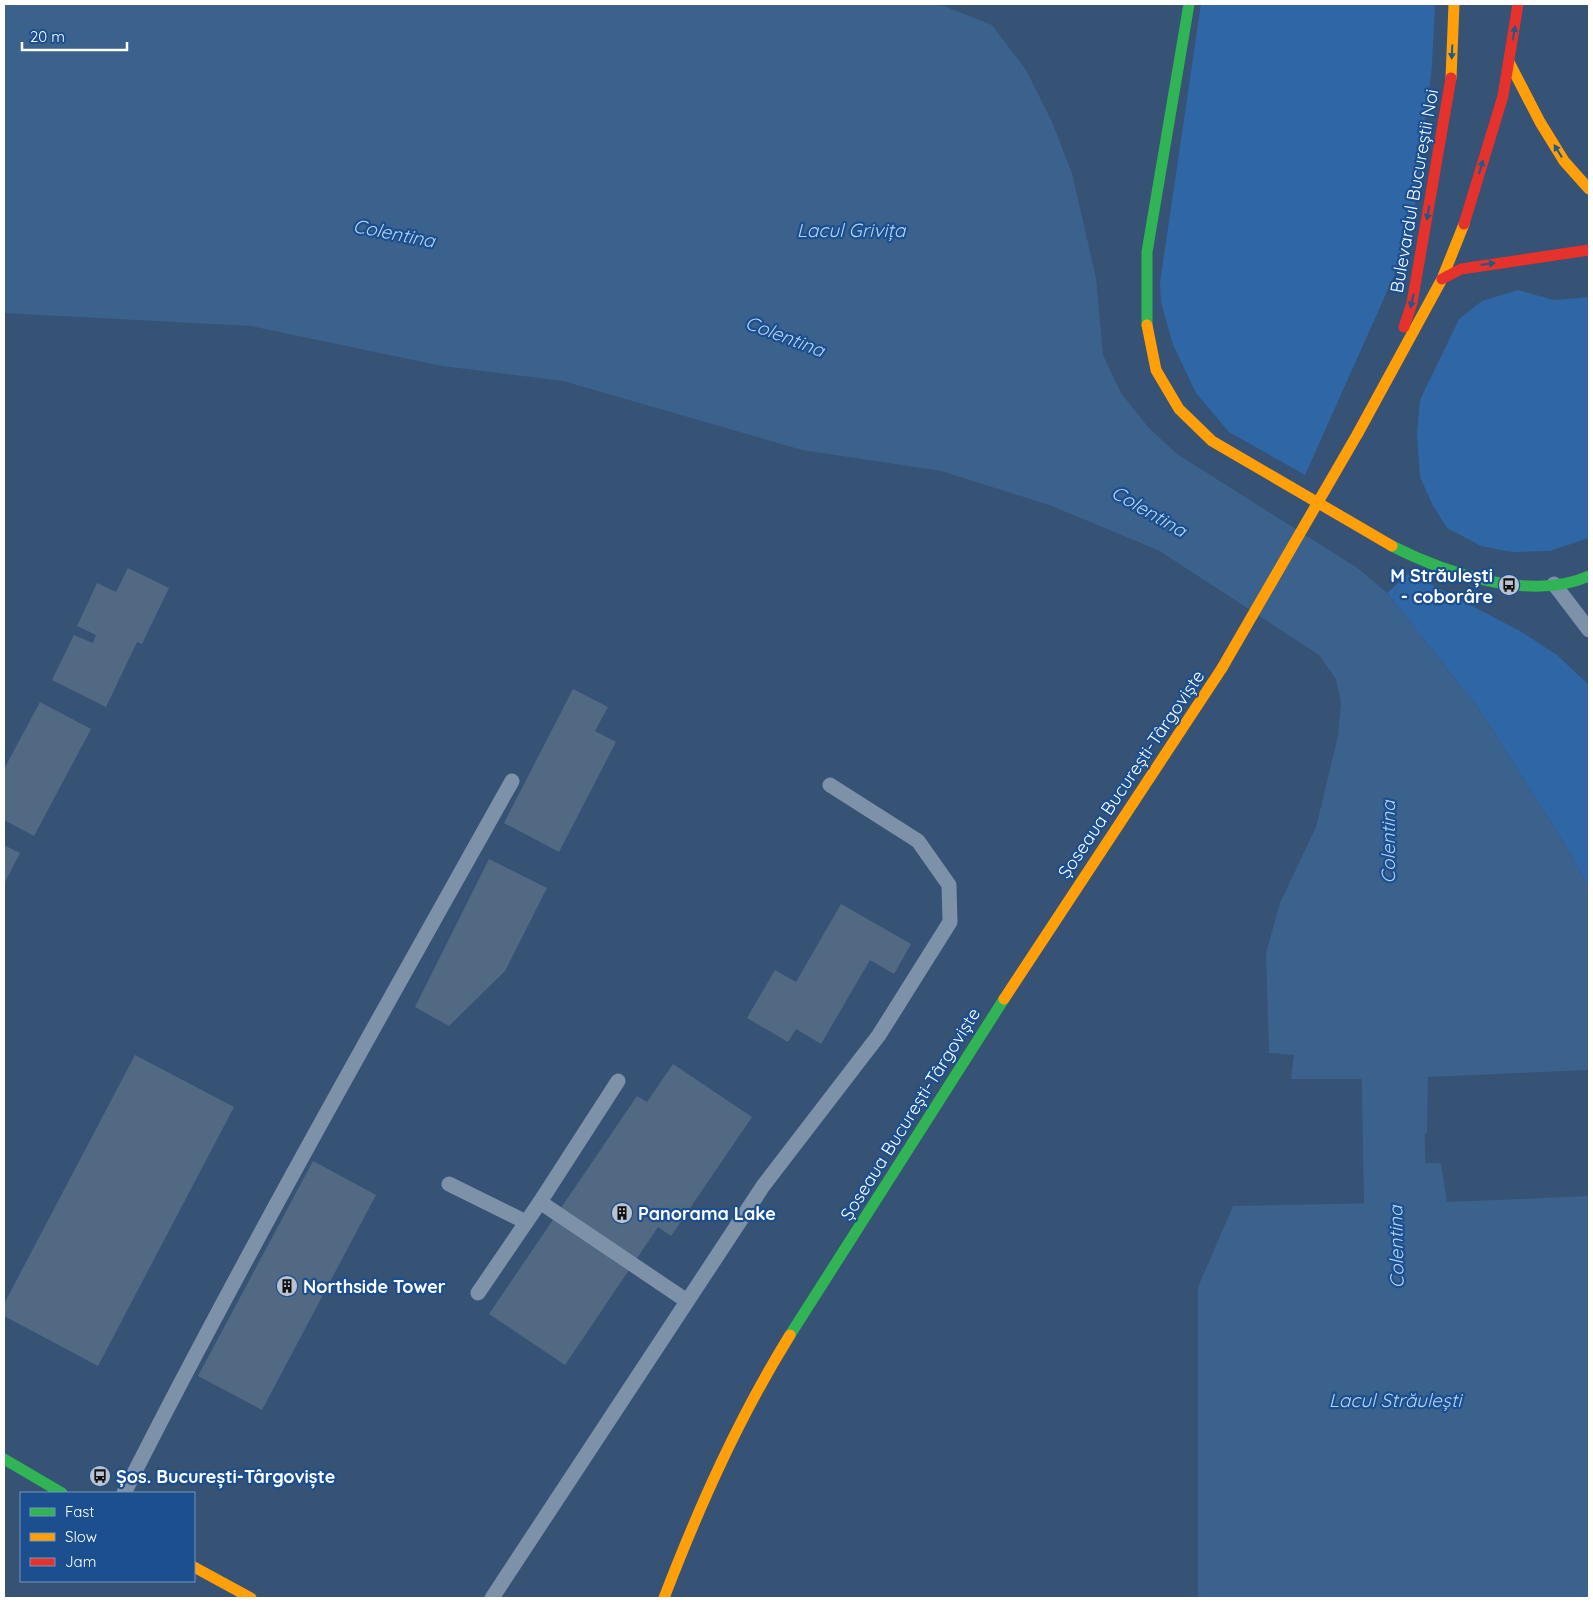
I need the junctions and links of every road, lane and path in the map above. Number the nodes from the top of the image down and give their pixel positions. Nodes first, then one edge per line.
1 (1189, 4) edge
2 (1454, 4) edge
3 (1518, 4) edge
4 (1509, 62) junction
5 (1589, 189) edge
6 (1589, 250) edge
7 (1442, 280) junction
8 (1386, 380) junction
9 (1589, 576) edge
10 (1554, 584) junction
11 (1589, 630) edge
12 (1222, 668) joint
13 (512, 781) dead end
14 (830, 785) dead end
15 (618, 1081) dead end
16 (449, 1184) dead end
17 (540, 1202) junction
18 (526, 1222) junction
19 (478, 1293) dead end
20 (687, 1301) junction
21 (4, 1459) edge
22 (60, 1492) edge
23 (125, 1492) edge
24 (195, 1568) edge
25 (251, 1598) edge
26 (492, 1598) edge
27 (664, 1598) edge

1 - 10 main road
2 -> 8 main road, Bulevardul Bucureștii Noi
4 -> 3 main road, Bulevardul Bucureștii Noi
5 -> 4 main road
7 -> 4 main road, Bulevardul Bucureștii Noi
7 -> 6 main road
7 - 8 main road, Bulevardul Bucureștii Noi
8 - 12 main road, Bulevardul Bucureștii Noi, bridge
9 - 10 main road
10 - 11 lane
12 - 27 main road, Șoseaua București-Târgoviște
13 - 23 lane
14 - 20 lane
15 - 17 lane
16 - 18 lane
17 - 18 lane
17 - 20 lane
18 - 19 lane
20 - 26 lane
21 - 22 main road
24 - 25 main road

